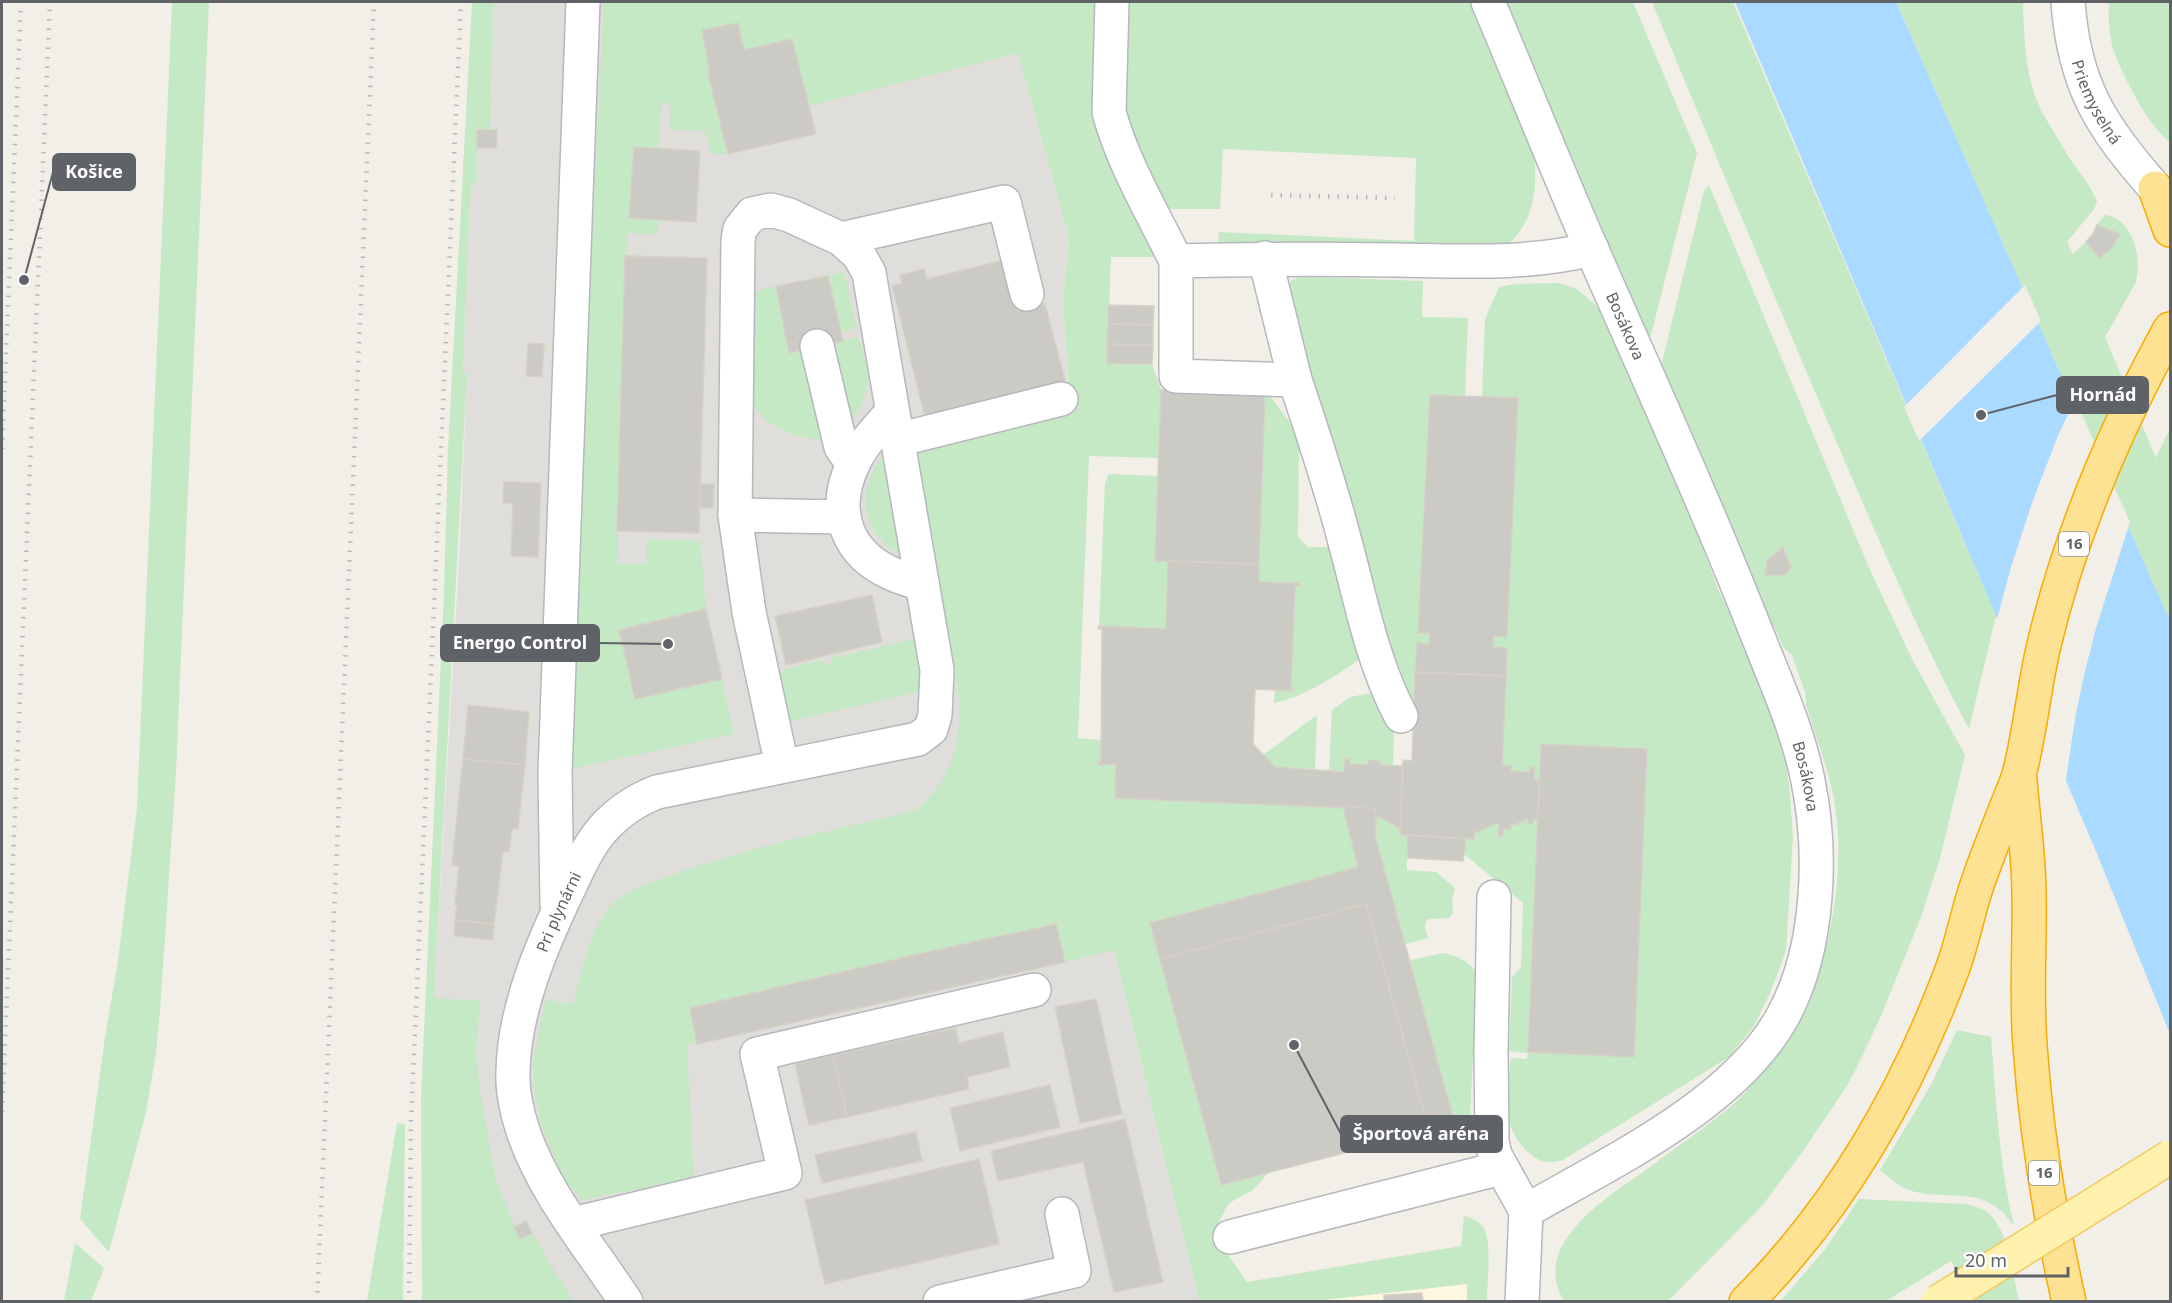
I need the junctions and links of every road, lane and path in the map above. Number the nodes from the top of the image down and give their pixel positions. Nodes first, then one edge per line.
1 (583, 2) edge
2 (1112, 2) edge
3 (1488, 2) edge
4 (2071, 8) edge
5 (2163, 190) edge
6 (2170, 230) edge
7 (841, 239) junction
8 (1592, 249) junction
9 (1264, 258) junction
10 (1176, 261) junction
11 (1028, 294) dead end
12 (2170, 329) edge
13 (818, 346) dead end
14 (1295, 380) junction
15 (1061, 399) dead end
16 (895, 426) junction
17 (853, 464) junction
18 (735, 515) junction
19 (843, 517) junction
20 (922, 584) junction
21 (1401, 716) dead end
22 (782, 766) junction
23 (2020, 773) junction
24 (1494, 897) dead end
25 (557, 913) junction
26 (1034, 990) dead end
27 (2170, 1157) edge
28 (1501, 1168) junction
29 (1526, 1211) junction
30 (1062, 1214) dead end
31 (573, 1224) junction
32 (1230, 1237) dead end
33 (1524, 1298) edge
34 (627, 1302) edge
35 (940, 1302) edge
36 (1746, 1302) edge
37 (1938, 1302) edge
38 (2069, 1302) edge

1 - 25 street
2 - 10 street
3 - 8 street, Bosákova
4 - 5 street, Priemyselná
5 - 6 highway
7 - 11 street
7 - 16 street
7 - 18 street
8 - 9 street
8 - 29 street, Bosákova
9 - 10 street
9 - 14 street
10 - 14 street
12 - 23 highway, 16
13 - 17 street
14 - 21 street
15 - 16 street
16 - 17 street
16 - 20 street
17 - 19 street
18 - 19 street
18 - 22 street
19 - 20 street
20 - 22 street, Pri plynárni
22 - 25 street, Pri plynárni
23 - 36 highway
23 - 38 highway, 16
24 - 28 street
25 - 31 street, Pri plynárni
26 - 31 street
27 - 37 main road, bridge
28 - 29 street
28 - 32 street
29 - 33 street
30 - 35 street
31 - 34 street, Pri plynárni

